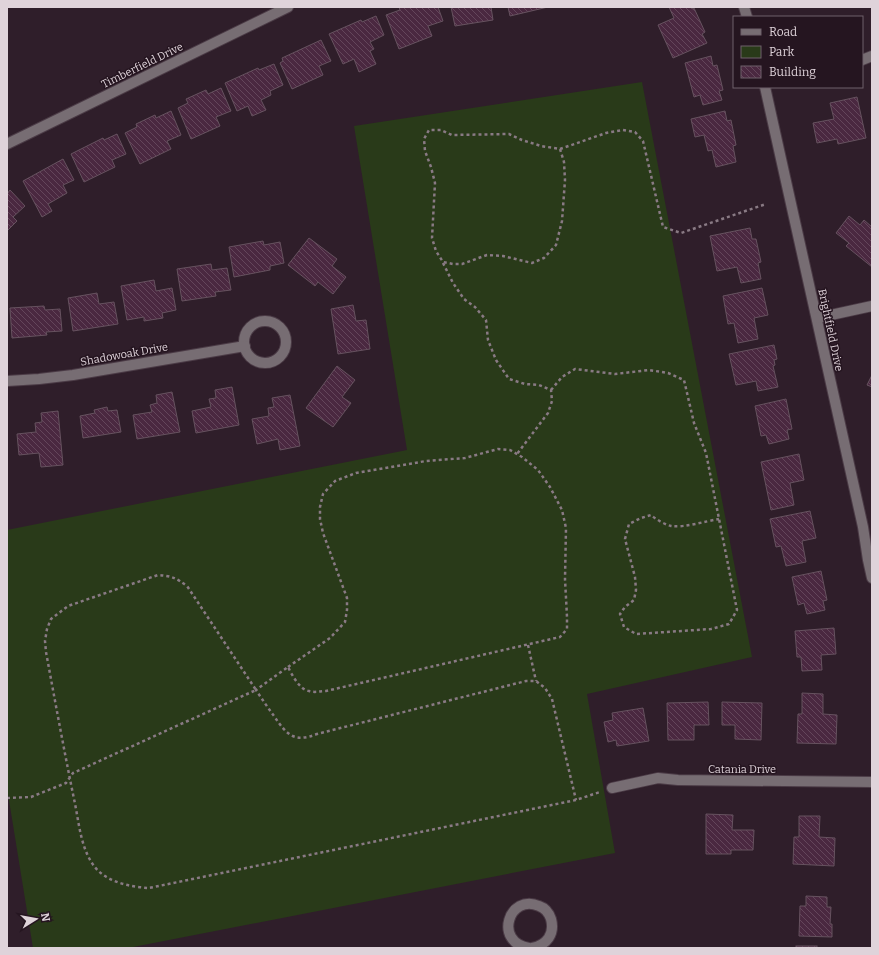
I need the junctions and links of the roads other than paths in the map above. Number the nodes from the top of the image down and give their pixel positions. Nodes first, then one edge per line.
1 (288, 7) edge
2 (765, 88) edge
3 (7, 144) edge
4 (872, 306) edge
5 (817, 318) junction
6 (244, 346) junction
7 (7, 381) edge
8 (870, 559) edge
9 (872, 578) edge
10 (872, 782) edge
11 (612, 788) road end
12 (514, 946) edge
13 (530, 948) edge

1 - 3 street, Timberfield Drive
2 - 5 street, Brightfield Drive
4 - 5 street
5 - 8 street, Brightfield Drive
6 - 6 street
6 - 7 street, Shadowoak Drive
8 - 9 street, Brightfield Drive
10 - 11 street, Catania Drive
12 - 13 street
12 - 13 street

